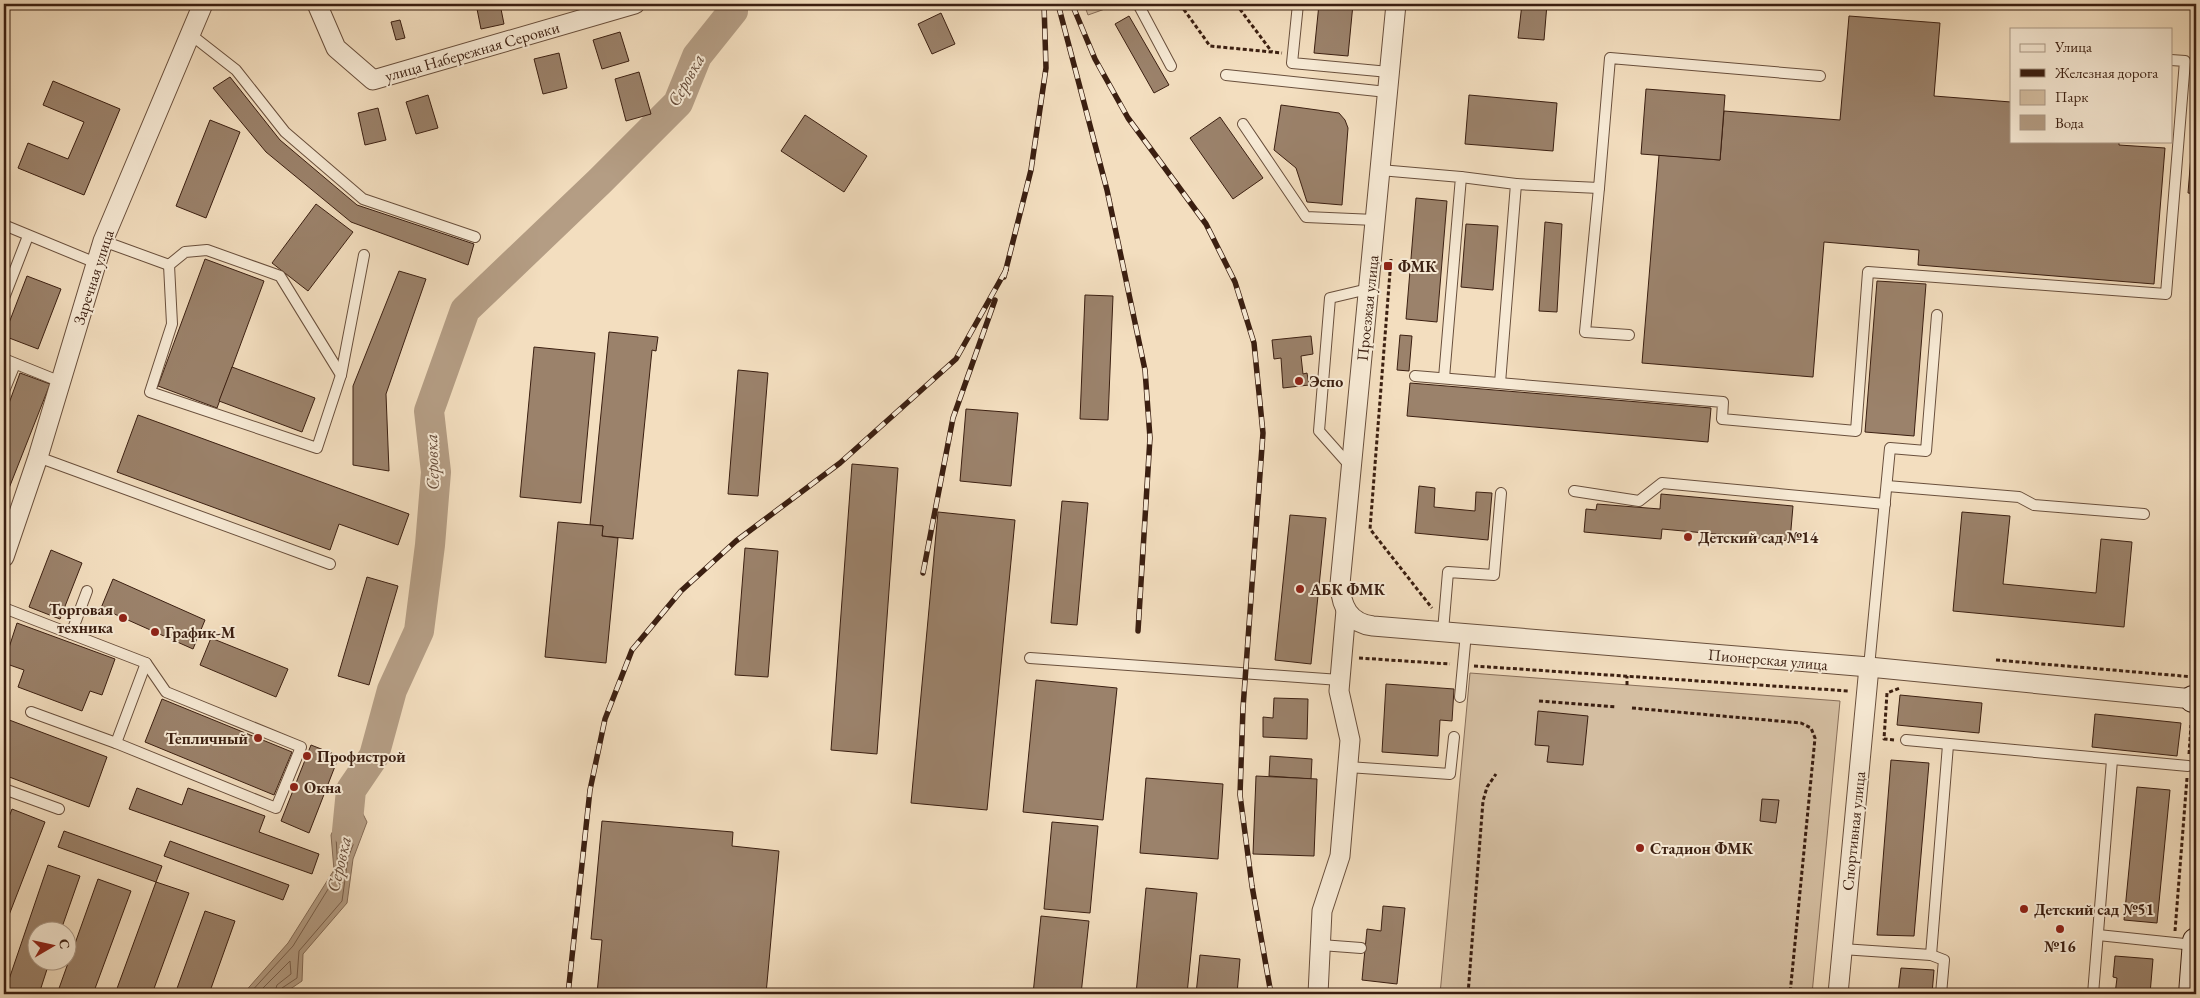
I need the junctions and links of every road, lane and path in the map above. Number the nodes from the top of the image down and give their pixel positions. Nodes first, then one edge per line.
1 (203, 4) edge
2 (317, 4) edge
3 (635, 4) edge
4 (1138, 4) edge
5 (1180, 4) edge
6 (1236, 4) edge
7 (1298, 4) edge
8 (1396, 4) edge
9 (190, 34) junction
10 (1273, 52) junction
11 (1293, 55) junction
12 (2172, 60) edge
13 (1171, 66) dead end
14 (1389, 72) junction
15 (1226, 75) dead end
16 (1820, 76) dead end
17 (1387, 92) junction
18 (1243, 124) dead end
19 (1380, 170) junction
20 (1461, 177) junction
21 (1516, 184) junction
22 (1599, 188) junction
23 (1375, 220) junction
24 (4, 225) edge
25 (28, 236) junction
26 (475, 237) dead end
27 (103, 240) junction
28 (364, 255) dead end
29 (96, 263) junction
30 (169, 265) junction
31 (1368, 289) junction
32 (4, 298) edge
33 (1937, 315) dead end
34 (1629, 335) dead end
35 (4, 359) edge
36 (15, 364) junction
37 (341, 375) junction
38 (1415, 376) dead end
39 (1444, 378) junction
40 (61, 382) junction
41 (1500, 383) junction
42 (4, 391) edge
43 (38, 457) junction
44 (1351, 467) junction
45 (1887, 486) junction
46 (1574, 492) dead end
47 (1501, 493) dead end
48 (1885, 504) junction
49 (2144, 514) dead end
50 (4, 557) edge
51 (330, 564) dead end
52 (87, 591) dead end
53 (4, 608) edge
54 (1346, 610) junction
55 (1443, 631) junction
56 (1466, 633) junction
57 (71, 634) junction
58 (1030, 658) dead end
59 (1359, 658) dead end
60 (146, 663) junction
61 (1463, 665) junction
62 (1869, 668) junction
63 (1627, 676) junction
64 (1340, 680) junction
65 (1626, 685) dead end
66 (1900, 688) dead end
67 (1853, 692) dead end
68 (1460, 697) dead end
69 (2195, 699) edge
70 (1539, 701) dead end
71 (1616, 707) dead end
72 (1632, 708) dead end
73 (31, 712) dead end
74 (2191, 725) dead end
75 (1454, 738) dead end
76 (1906, 740) joint
77 (116, 743) junction
78 (1948, 745) junction
79 (2112, 760) junction
80 (2188, 766) junction
81 (1348, 767) junction
82 (1496, 774) dead end
83 (4, 789) edge
84 (59, 810) dead end
85 (2098, 935) junction
86 (2189, 943) edge
87 (1321, 945) junction
88 (1361, 948) dead end
89 (1842, 948) junction
90 (1931, 955) junction
91 (1318, 994) edge
92 (1468, 994) edge
93 (1790, 994) edge
94 (1838, 994) edge
95 (1941, 994) edge
96 (2093, 994) edge
97 (2192, 994) edge

1 - 9 street, Заречная улица
2 - 3 street, улица Набережная Серовки
4 - 13 lane
5 - 10 path
6 - 10 path
7 - 11 lane
8 - 14 street, Проезжая улица
9 - 26 lane
9 - 27 street, Заречная улица
10 - 11 path
11 - 14 lane
12 - 41 lane
14 - 17 street, Проезжая улица
15 - 17 lane
16 - 22 lane
17 - 19 street, Проезжая улица
18 - 23 lane
19 - 20 lane
19 - 23 street, Проезжая улица
20 - 21 lane
20 - 39 lane
21 - 22 lane
21 - 41 lane
22 - 34 lane
23 - 31 street, Проезжая улица
24 - 25 lane
25 - 29 lane
25 - 32 lane
27 - 29 street, Заречная улица
27 - 30 lane
28 - 37 lane
29 - 40 street, Заречная улица
30 - 37 lane
30 - 37 lane
31 - 44 street, Проезжая улица
31 - 44 lane
33 - 45 lane
35 - 36 lane
36 - 40 lane
36 - 42 lane
38 - 39 lane
39 - 41 lane
40 - 43 street, Заречная улица
43 - 50 street, Заречная улица
43 - 51 lane
44 - 54 street, Проезжая улица
45 - 48 lane
45 - 49 lane
46 - 48 lane
47 - 55 lane
48 - 62 lane
52 - 57 lane
53 - 57 lane
54 - 55 street, Пионерская улица
54 - 64 street, Проезжая улица
55 - 56 street, Пионерская улица
56 - 61 lane
56 - 62 street, Пионерская улица
57 - 60 lane
58 - 64 lane
59 - 61 path
60 - 77 lane
60 - 77 lane
61 - 63 path
61 - 68 lane
62 - 69 street, Пионерская улица
62 - 89 street, Спортивная улица
63 - 65 path
63 - 67 path
64 - 81 street, Проезжая улица
66 - 76 path
70 - 71 path
72 - 93 path
73 - 77 lane
74 - 80 path
75 - 81 lane
76 - 78 lane
78 - 79 lane
78 - 90 lane
79 - 80 lane
79 - 85 lane
80 - 86 path
81 - 87 street, Проезжая улица
82 - 92 path
83 - 84 lane
85 - 86 lane
85 - 96 lane
86 - 97 street
87 - 88 lane
87 - 91 street, Проезжая улица
89 - 90 lane
89 - 94 street, Спортивная улица
90 - 95 lane

